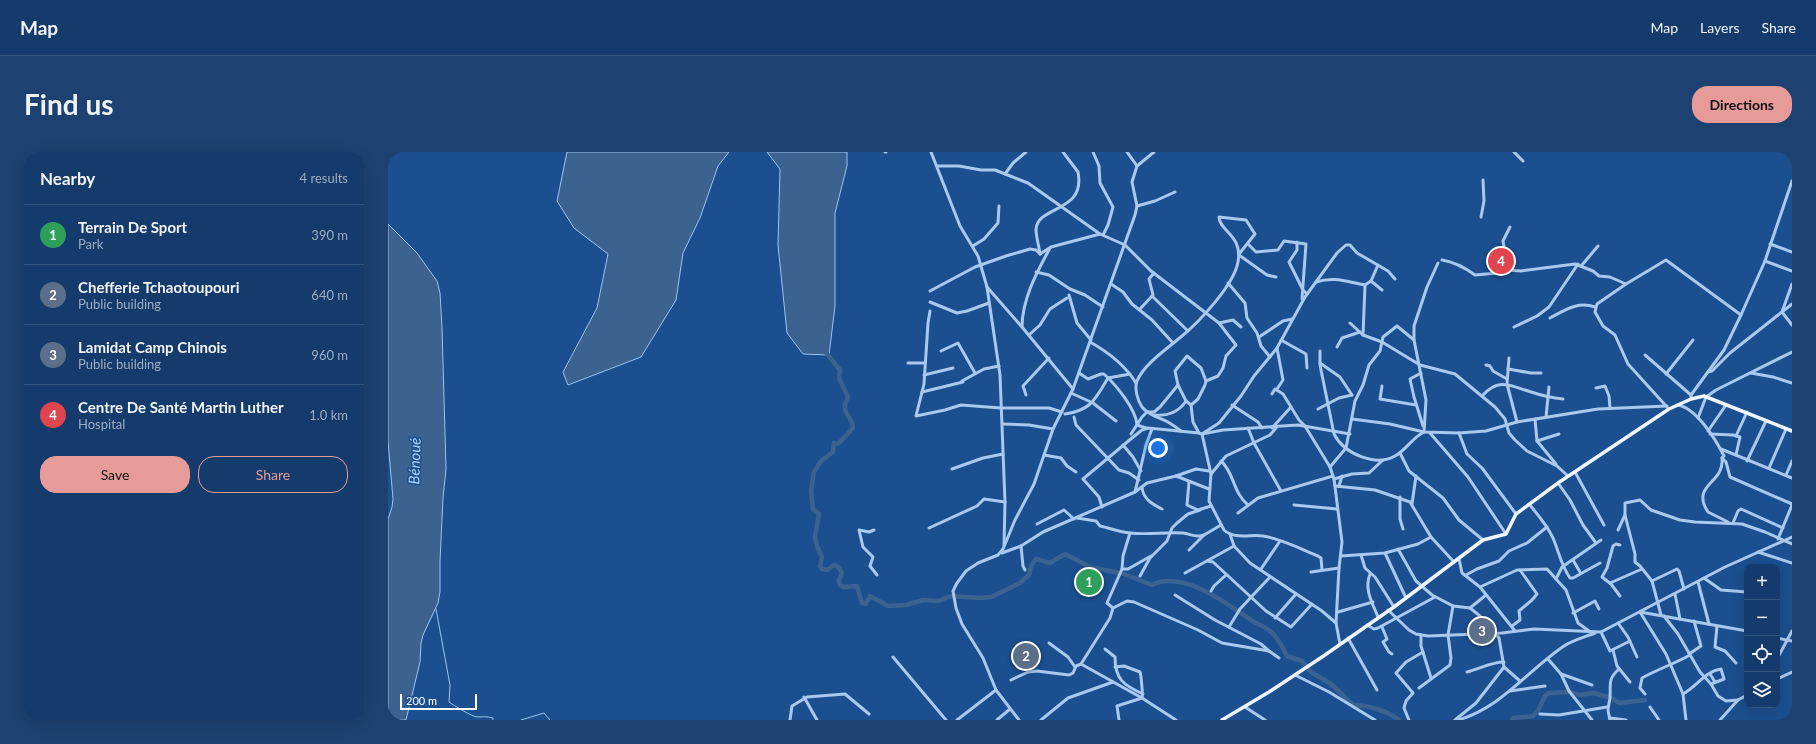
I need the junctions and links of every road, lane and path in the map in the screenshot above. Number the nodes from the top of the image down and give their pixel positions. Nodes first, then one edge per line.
1 (931, 152) edge
2 (1026, 152) edge
3 (1063, 152) edge
4 (1093, 152) edge
5 (1127, 152) edge
6 (1154, 152) edge
7 (1514, 152) edge
8 (1523, 161) dead end
9 (937, 166) junction
10 (1137, 166) junction
11 (1005, 174) junction
12 (1483, 180) dead end
13 (1792, 181) edge
14 (1175, 192) dead end
15 (999, 206) dead end
16 (1060, 206) junction
17 (1137, 206) junction
18 (1481, 217) dead end
19 (1510, 227) dead end
20 (1102, 234) junction
21 (1298, 242) junction
22 (1248, 244) junction
23 (1770, 244) junction
24 (1125, 245) junction
25 (973, 246) junction
26 (1051, 246) junction
27 (1598, 246) dead end
28 (1792, 252) edge
29 (1040, 254) junction
30 (1505, 254) dead end
31 (1239, 255) junction
32 (1442, 260) dead end
33 (1765, 261) junction
34 (1438, 263) dead end
35 (982, 264) junction
36 (1378, 265) junction
37 (1580, 265) junction
38 (1792, 271) edge
39 (1036, 272) junction
40 (1154, 273) junction
41 (1276, 277) dead end
42 (1395, 279) dead end
43 (1371, 281) junction
44 (1316, 282) junction
45 (1228, 283) junction
46 (1111, 284) junction
47 (1626, 284) junction
48 (1792, 284) edge
49 (1365, 285) junction
50 (988, 287) junction
51 (1303, 290) junction
52 (1382, 290) dead end
53 (930, 291) dead end
54 (1308, 294) junction
55 (1152, 296) junction
56 (1302, 300) junction
57 (930, 302) dead end
58 (990, 303) junction
59 (1792, 304) edge
60 (1103, 307) junction
61 (1595, 307) junction
62 (1140, 309) junction
63 (930, 312) dead end
64 (1206, 312) junction
65 (1782, 312) junction
66 (1741, 315) junction
67 (1550, 318) dead end
68 (1292, 319) junction
69 (1219, 323) junction
70 (1350, 323) dead end
71 (1022, 326) junction
72 (1792, 326) edge
73 (1241, 327) dead end
74 (1514, 327) dead end
75 (1188, 331) junction
76 (1362, 334) junction
77 (1029, 335) junction
78 (1259, 337) junction
79 (1281, 340) junction
80 (1414, 340) junction
81 (1693, 340) dead end
82 (1091, 341) junction
83 (1382, 342) junction
84 (1173, 343) junction
85 (1337, 347) dead end
86 (1277, 348) junction
87 (941, 351) dead end
88 (1320, 351) dead end
89 (1792, 352) edge
90 (1645, 355) dead end
91 (1270, 357) junction
92 (1049, 358) junction
93 (1509, 358) dead end
94 (1320, 362) junction
95 (908, 363) dead end
96 (925, 363) junction
97 (1420, 365) junction
98 (1486, 365) dead end
99 (999, 366) junction
100 (953, 368) dead end
101 (1306, 368) dead end
102 (1508, 369) junction
103 (1708, 372) junction
104 (975, 373) junction
105 (1079, 373) junction
106 (1421, 373) junction
107 (1541, 373) dead end
108 (1751, 373) junction
109 (1130, 374) junction
110 (1666, 374) junction
111 (924, 375) junction
112 (1108, 378) junction
113 (1508, 379) junction
114 (1206, 381) junction
115 (1792, 383) edge
116 (1136, 384) junction
117 (1507, 384) junction
118 (1178, 385) junction
119 (1382, 386) dead end
120 (1549, 387) dead end
121 (1596, 388) dead end
122 (1277, 389) junction
123 (1072, 391) junction
124 (922, 392) junction
125 (1026, 394) dead end
126 (1272, 394) dead end
127 (1352, 394) junction
128 (1358, 395) junction
129 (1482, 396) junction
130 (1548, 397) junction
131 (1691, 397) junction
132 (1706, 397) junction
133 (1563, 399) dead end
134 (1186, 401) junction
135 (1093, 403) junction
136 (1191, 405) junction
137 (1232, 405) junction
138 (1327, 405) junction
139 (1677, 405) junction
140 (1726, 405) junction
141 (1416, 406) junction
142 (1291, 407) junction
143 (1001, 408) junction
144 (1610, 408) junction
145 (1668, 408) junction
146 (1318, 409) dead end
147 (1147, 412) junction
148 (1747, 412) junction
149 (1063, 413) junction
150 (1153, 414) junction
151 (1074, 417) dead end
152 (1546, 418) junction
153 (1698, 418) junction
154 (1352, 419) junction
155 (1535, 419) junction
156 (1116, 421) dead end
157 (1766, 421) junction
158 (1517, 422) junction
159 (1003, 424) junction
160 (1507, 424) junction
161 (1137, 425) junction
162 (1305, 426) junction
163 (1423, 427) junction
164 (1248, 428) junction
165 (1262, 428) junction
166 (1274, 428) junction
167 (1053, 429) junction
168 (1150, 429) junction
169 (1786, 429) junction
170 (1181, 431) junction
171 (1416, 431) junction
172 (1792, 431) edge
173 (1334, 432) junction
174 (1424, 432) junction
175 (1709, 432) junction
176 (1430, 433) junction
177 (1459, 433) junction
178 (1131, 434) dead end
179 (1200, 434) junction
180 (1350, 434) junction
181 (1559, 434) dead end
182 (1736, 436) junction
183 (1415, 438) junction
184 (1127, 441) junction
185 (1537, 441) junction
186 (1254, 443) junction
187 (1123, 445) junction
188 (1346, 448) junction
189 (1720, 449) junction
190 (1129, 452) junction
191 (1400, 453) junction
192 (1003, 454) junction
193 (1044, 455) junction
194 (1736, 455) junction
195 (1108, 457) junction
196 (1722, 458) junction
197 (1383, 460) junction
198 (1221, 461) junction
199 (1748, 461) junction
200 (1792, 461) edge
201 (1557, 466) junction
202 (1330, 467) junction
203 (1769, 468) junction
204 (952, 469) dead end
205 (1141, 471) junction
206 (1076, 472) dead end
207 (1575, 472) junction
208 (1210, 473) junction
209 (1786, 475) junction
210 (1176, 476) junction
211 (1342, 476) junction
212 (1416, 476) junction
213 (1568, 476) junction
214 (1334, 477) junction
215 (1792, 478) edge
216 (1138, 480) junction
217 (1189, 482) junction
218 (1558, 483) junction
219 (1335, 486) junction
220 (1339, 486) junction
221 (1142, 487) junction
222 (1209, 489) junction
223 (1281, 491) junction
224 (1135, 492) junction
225 (1400, 497) junction
226 (1005, 502) junction
227 (1412, 504) junction
228 (1529, 504) junction
229 (1248, 505) junction
230 (1294, 505) dead end
231 (1792, 505) edge
232 (1211, 506) junction
233 (1102, 507) junction
234 (1162, 509) dead end
235 (1337, 509) junction
236 (1200, 510) junction
237 (1238, 513) dead end
238 (1516, 514) junction
239 (1625, 515) junction
240 (1075, 519) junction
241 (1731, 523) junction
242 (1037, 524) dead end
243 (1221, 525) junction
244 (1604, 525) dead end
245 (1547, 527) junction
246 (929, 528) dead end
247 (1783, 528) junction
248 (874, 530) dead end
249 (1402, 530) dead end
250 (1618, 530) dead end
251 (1130, 534) junction
252 (1170, 534) junction
253 (1228, 534) junction
254 (1506, 534) junction
255 (1204, 535) junction
256 (1792, 536) edge
257 (1431, 537) junction
258 (1778, 538) junction
259 (1483, 540) junction
260 (1602, 540) dead end
261 (1280, 541) junction
262 (1784, 541) junction
263 (1596, 543) junction
264 (1792, 544) edge
265 (1620, 545) dead end
266 (1021, 546) junction
267 (1234, 546) junction
268 (1004, 547) junction
269 (1160, 550) junction
270 (1189, 550) dead end
271 (1398, 550) junction
272 (1758, 552) junction
273 (1385, 553) junction
274 (1000, 554) junction
275 (1362, 555) junction
276 (1341, 556) junction
277 (1459, 559) junction
278 (1573, 560) junction
279 (1207, 561) junction
280 (1454, 562) junction
281 (1600, 563) dead end
282 (1792, 564) edge
283 (1562, 567) junction
284 (1339, 568) junction
285 (1122, 569) junction
286 (1261, 569) junction
287 (1642, 569) junction
288 (1025, 570) dead end
289 (1322, 570) junction
290 (1520, 570) junction
291 (1310, 572) dead end
292 (1580, 572) junction
293 (1185, 573) dead end
294 (1370, 574) junction
295 (877, 575) dead end
296 (1226, 575) junction
297 (1466, 575) junction
298 (1140, 576) dead end
299 (1270, 577) junction
300 (1704, 578) junction
301 (1556, 579) junction
302 (1652, 581) junction
303 (1698, 582) junction
304 (1610, 583) junction
305 (1421, 586) junction
306 (1480, 587) junction
307 (1684, 589) junction
308 (1211, 591) dead end
309 (1744, 592) edge
310 (1296, 594) junction
311 (1675, 594) junction
312 (1175, 595) dead end
313 (1486, 595) junction
314 (1620, 596) dead end
315 (1253, 597) junction
316 (1406, 598) junction
317 (1435, 598) junction
318 (1373, 602) junction
319 (1658, 602) junction
320 (1312, 604) junction
321 (1453, 606) junction
322 (1394, 607) junction
323 (1113, 608) junction
324 (1470, 608) junction
325 (1599, 609) dead end
326 (1388, 610) junction
327 (1338, 612) junction
328 (1640, 612) junction
329 (1573, 613) junction
330 (1662, 615) junction
331 (1378, 617) junction
332 (1275, 618) junction
333 (1396, 619) junction
334 (1680, 619) junction
335 (1694, 621) junction
336 (1336, 623) junction
337 (1618, 623) junction
338 (1709, 624) junction
339 (1367, 625) junction
340 (1512, 626) junction
341 (1717, 626) junction
342 (1382, 627) junction
343 (1229, 628) junction
344 (1744, 630) edge
345 (1590, 631) junction
346 (1792, 631) edge
347 (1515, 632) junction
348 (1597, 632) junction
349 (1602, 632) junction
350 (1494, 633) junction
351 (1421, 635) junction
352 (1448, 635) junction
353 (1348, 638) junction
354 (1780, 639) edge
355 (1788, 640) junction
356 (1630, 641) junction
357 (1792, 641) edge
358 (1049, 643) dead end
359 (1340, 644) junction
360 (1105, 649) dead end
361 (1613, 650) junction
362 (1269, 651) junction
363 (1423, 652) junction
364 (1392, 654) dead end
365 (1690, 654) junction
366 (1780, 654) edge
367 (893, 657) dead end
368 (1637, 657) dead end
369 (1279, 658) dead end
370 (1548, 659) junction
371 (1504, 662) junction
372 (1736, 663) dead end
373 (1081, 664) junction
374 (1671, 665) junction
375 (1075, 667) junction
376 (1115, 667) junction
377 (1504, 667) junction
378 (1619, 669) junction
379 (1467, 672) dead end
380 (1792, 672) edge
381 (1561, 674) junction
382 (1710, 674) junction
383 (1295, 675) junction
384 (1704, 677) junction
385 (1431, 678) junction
386 (1780, 678) edge
387 (1011, 680) dead end
388 (1520, 681) junction
389 (1113, 682) junction
390 (1630, 682) dead end
391 (1713, 683) junction
392 (1592, 685) dead end
393 (1545, 686) dead end
394 (1419, 688) dead end
395 (996, 690) junction
396 (1377, 690) dead end
397 (1510, 691) junction
398 (1142, 694) junction
399 (1645, 694) dead end
400 (1683, 694) junction
401 (1744, 697) edge
402 (804, 698) junction
403 (1142, 698) junction
404 (1738, 700) junction
405 (1245, 706) junction
406 (1607, 707) junction
407 (1650, 707) dead end
408 (1010, 709) junction
409 (1586, 712) junction
410 (869, 714) dead end
411 (1540, 714) dead end
412 (1610, 719) edge
413 (790, 720) edge
414 (817, 720) edge
415 (946, 720) edge
416 (957, 720) edge
417 (997, 720) edge
418 (1019, 720) edge
419 (1041, 720) edge
420 (1119, 720) edge
421 (1176, 720) edge
422 (1222, 720) edge
423 (1265, 720) edge
424 (1375, 720) edge
425 (1409, 720) edge
426 (1456, 720) edge
427 (1592, 720) edge
428 (1626, 720) edge
429 (1659, 720) edge
430 (1686, 720) edge
431 (1720, 720) edge

1 - 9 street
2 - 11 street
3 - 16 street
4 - 20 street
5 - 10 street
6 - 10 street
7 - 8 street
9 - 11 street
9 - 25 street
10 - 17 street
11 - 16 street
12 - 18 street
13 - 23 street
14 - 17 street
15 - 25 street
16 - 20 street
16 - 29 street
17 - 24 street
19 - 30 street
20 - 24 street
20 - 26 street
21 - 22 street
21 - 51 street
21 - 51 street
22 - 31 street
22 - 31 street
23 - 28 street
23 - 33 street
24 - 40 street
24 - 46 street
25 - 35 street
26 - 29 street
26 - 39 street
27 - 37 street
29 - 35 street
31 - 41 street
31 - 45 street
32 - 37 street
33 - 38 street
33 - 66 street
34 - 80 street
35 - 50 street
35 - 53 street
36 - 42 street
36 - 43 street
36 - 44 street
37 - 47 street
37 - 74 street
39 - 60 street
39 - 71 street
40 - 55 street
40 - 64 street
43 - 49 street
43 - 52 street
44 - 49 street
44 - 54 street
45 - 64 street
45 - 78 street
46 - 60 street
46 - 62 street
47 - 61 street
47 - 66 street
48 - 65 street
49 - 76 street
50 - 58 street
50 - 71 street
51 - 54 street
51 - 56 street
54 - 56 street
55 - 62 street
55 - 75 street
56 - 68 street
57 - 58 street
58 - 99 street
59 - 65 street
60 - 82 street
61 - 67 street
61 - 145 street
62 - 84 street
63 - 96 street
64 - 69 street
64 - 75 street
65 - 72 street
65 - 103 street
66 - 103 street
68 - 78 street
68 - 79 street
69 - 73 street
69 - 114 street
70 - 76 street
71 - 77 street
75 - 84 street
76 - 83 street
76 - 85 street
77 - 82 street
77 - 92 street
78 - 91 street
79 - 86 street
79 - 101 street
80 - 83 street
80 - 97 street
81 - 110 street
82 - 105 street
82 - 109 street
83 - 97 street
83 - 128 street
84 - 116 street
86 - 91 street
86 - 122 street
87 - 104 street
88 - 94 street
89 - 108 street
90 - 110 street
91 - 137 street
92 - 123 street
92 - 125 street
93 - 102 street
94 - 127 street
94 - 138 street
95 - 96 street
96 - 111 street
97 - 106 street
97 - 129 street
98 - 113 street
99 - 104 street
99 - 143 street
100 - 111 street
102 - 107 street
102 - 113 street
103 - 131 street
104 - 124 street
105 - 112 street
105 - 123 street
106 - 141 street
106 - 163 street
108 - 115 street
108 - 132 street
109 - 112 street
109 - 116 street
110 - 131 street
111 - 124 street
112 - 135 street
112 - 161 street
113 - 117 street
114 - 118 street
114 - 136 street
116 - 147 street
117 - 129 street
117 - 130 street
117 - 158 street
118 - 134 street
118 - 147 street
119 - 141 street
120 - 130 street
121 - 144 street
122 - 126 street
122 - 142 street
123 - 135 street
123 - 149 street
124 - 143 street
127 - 128 street
127 - 138 street
128 - 154 street
129 - 160 street
130 - 133 street
130 - 152 street
131 - 132 main road
131 - 139 main road
132 - 140 main road
132 - 153 street
134 - 136 street
134 - 150 street
135 - 149 street
135 - 156 street
136 - 179 street
137 - 165 street
137 - 179 street
138 - 146 street
138 - 173 street
139 - 145 main road
139 - 153 street
140 - 148 main road
140 - 175 street
141 - 163 street
142 - 162 street
142 - 166 street
143 - 149 street
143 - 159 street
144 - 145 street
144 - 152 street
145 - 207 main road
147 - 150 street
147 - 161 street
148 - 157 main road
148 - 182 street
149 - 167 street
150 - 170 street
151 - 195 street
152 - 155 street
153 - 175 street
154 - 171 street
154 - 180 street
155 - 158 street
155 - 185 street
157 - 169 main road
157 - 199 street
158 - 160 street
159 - 167 street
159 - 192 street
160 - 177 street
160 - 201 street
161 - 168 street
161 - 178 street
162 - 166 street
162 - 173 street
162 - 202 street
163 - 174 street
164 - 165 street
164 - 179 street
164 - 186 street
165 - 166 street
166 - 186 street
167 - 193 street
168 - 170 street
168 - 184 street
168 - 205 street
169 - 172 main road
169 - 203 street
170 - 179 street
171 - 174 street
171 - 183 street
173 - 180 street
173 - 188 street
174 - 176 street
174 - 183 street
175 - 182 street
175 - 189 street
176 - 177 street
176 - 254 street
177 - 238 street
179 - 208 street
180 - 188 street
181 - 185 street
182 - 194 street
183 - 191 street
184 - 187 street
184 - 190 street
185 - 201 street
186 - 198 street
186 - 223 street
187 - 190 street
187 - 195 street
188 - 197 street
188 - 202 street
189 - 194 street
189 - 196 street
190 - 205 street
191 - 197 street
191 - 212 street
192 - 204 street
192 - 226 street
193 - 206 street
193 - 268 street
194 - 199 street
195 - 216 street
195 - 233 street
196 - 231 street
196 - 241 street
197 - 211 street
198 - 208 street
198 - 229 street
199 - 203 street
200 - 209 street
201 - 213 street
202 - 214 street
203 - 209 street
205 - 216 street
207 - 213 main road
207 - 244 street
208 - 210 street
208 - 222 street
209 - 215 street
210 - 217 street
210 - 221 street
211 - 214 street
211 - 220 street
212 - 227 street
212 - 259 street
213 - 218 main road
214 - 219 street
214 - 223 street
216 - 224 street
217 - 222 street
217 - 236 street
218 - 228 main road
218 - 263 street
219 - 220 street
219 - 235 street
220 - 225 street
221 - 224 street
221 - 234 street
222 - 232 street
223 - 229 street
224 - 233 street
225 - 227 street
225 - 249 street
226 - 246 street
226 - 268 street
227 - 257 street
228 - 238 main road
228 - 245 street
229 - 237 street
230 - 235 street
231 - 247 street
232 - 236 street
232 - 243 street
233 - 240 street
235 - 276 street
236 - 252 street
238 - 254 main road
239 - 241 street
239 - 250 street
239 - 287 street
240 - 242 street
240 - 251 street
240 - 266 street
241 - 247 street
241 - 258 street
243 - 253 street
243 - 255 street
245 - 283 street
245 - 297 street
247 - 258 street
248 - 295 street
251 - 252 street
251 - 285 street
252 - 255 street
252 - 269 street
253 - 261 street
253 - 267 street
254 - 259 main road
255 - 270 street
256 - 262 street
257 - 271 street
257 - 280 street
258 - 262 street
259 - 277 main road
260 - 263 street
261 - 286 street
261 - 289 street
262 - 264 street
262 - 272 street
263 - 278 street
265 - 304 street
266 - 274 street
266 - 288 street
267 - 279 street
267 - 286 street
268 - 274 street
269 - 285 street
269 - 298 street
271 - 273 street
271 - 305 street
272 - 282 street
272 - 300 street
273 - 275 street
273 - 316 street
274 - 395 street
275 - 276 street
275 - 294 street
276 - 284 street
277 - 280 main road
277 - 297 street
278 - 283 street
278 - 292 street
279 - 293 street
279 - 296 street
280 - 305 main road
281 - 292 street
283 - 292 street
283 - 301 street
284 - 289 street
284 - 327 street
285 - 323 street
286 - 299 street
287 - 302 street
287 - 304 street
289 - 291 street
290 - 301 street
290 - 306 street
290 - 340 street
294 - 318 street
294 - 322 street
296 - 308 street
296 - 315 street
297 - 306 street
299 - 310 street
299 - 315 street
300 - 303 street
300 - 309 street
301 - 329 street
302 - 307 street
302 - 319 street
303 - 307 street
303 - 338 street
304 - 314 street
305 - 316 main road
305 - 317 street
306 - 313 street
307 - 311 street
310 - 320 street
310 - 332 street
311 - 319 street
311 - 334 street
312 - 343 street
313 - 324 street
313 - 340 street
315 - 332 street
315 - 343 street
316 - 322 main road
317 - 321 street
317 - 333 street
318 - 327 street
318 - 331 street
319 - 328 street
319 - 330 street
320 - 332 street
320 - 336 street
321 - 324 street
321 - 352 street
322 - 326 main road
323 - 362 street
323 - 373 street
324 - 350 street
325 - 329 street
326 - 331 main road
326 - 333 street
327 - 336 street
328 - 330 street
328 - 337 street
328 - 374 street
329 - 345 street
330 - 334 street
330 - 365 street
331 - 339 main road
333 - 342 street
333 - 351 street
334 - 335 street
335 - 338 street
335 - 365 street
336 - 359 street
337 - 349 street
337 - 356 street
338 - 341 street
339 - 342 street
339 - 353 main road
340 - 347 street
341 - 344 street
341 - 372 street
342 - 364 street
343 - 362 street
345 - 347 street
345 - 348 street
346 - 355 street
347 - 350 street
348 - 349 street
348 - 370 street
349 - 361 street
350 - 352 street
350 - 371 street
351 - 352 street
351 - 363 street
352 - 385 street
353 - 359 main road
353 - 396 street
354 - 355 street
355 - 357 street
355 - 366 street
356 - 361 street
356 - 368 street
358 - 375 street
359 - 383 main road
360 - 376 street
361 - 378 street
362 - 369 street
363 - 385 street
363 - 425 street
365 - 374 street
365 - 384 street
367 - 415 street
370 - 381 street
370 - 388 street
371 - 377 street
371 - 379 street
373 - 375 street
373 - 389 street
374 - 399 street
374 - 400 street
375 - 387 street
376 - 398 street
376 - 398 street
377 - 388 street
377 - 426 street
378 - 390 street
378 - 406 street
380 - 386 street
381 - 392 street
381 - 409 street
382 - 384 street
382 - 391 street
382 - 391 street
383 - 405 main road
383 - 424 street
384 - 391 street
384 - 400 street
385 - 394 street
388 - 397 street
389 - 403 street
389 - 419 street
391 - 404 street
393 - 397 street
395 - 408 street
395 - 416 street
397 - 426 street
398 - 403 street
400 - 430 street
401 - 404 street
402 - 410 street
402 - 413 street
402 - 414 street
403 - 420 street
403 - 421 street
404 - 431 street
405 - 422 main road
405 - 423 street
406 - 409 street
406 - 412 street
407 - 429 street
408 - 417 street
408 - 418 street
409 - 411 street
409 - 427 street
412 - 428 street

